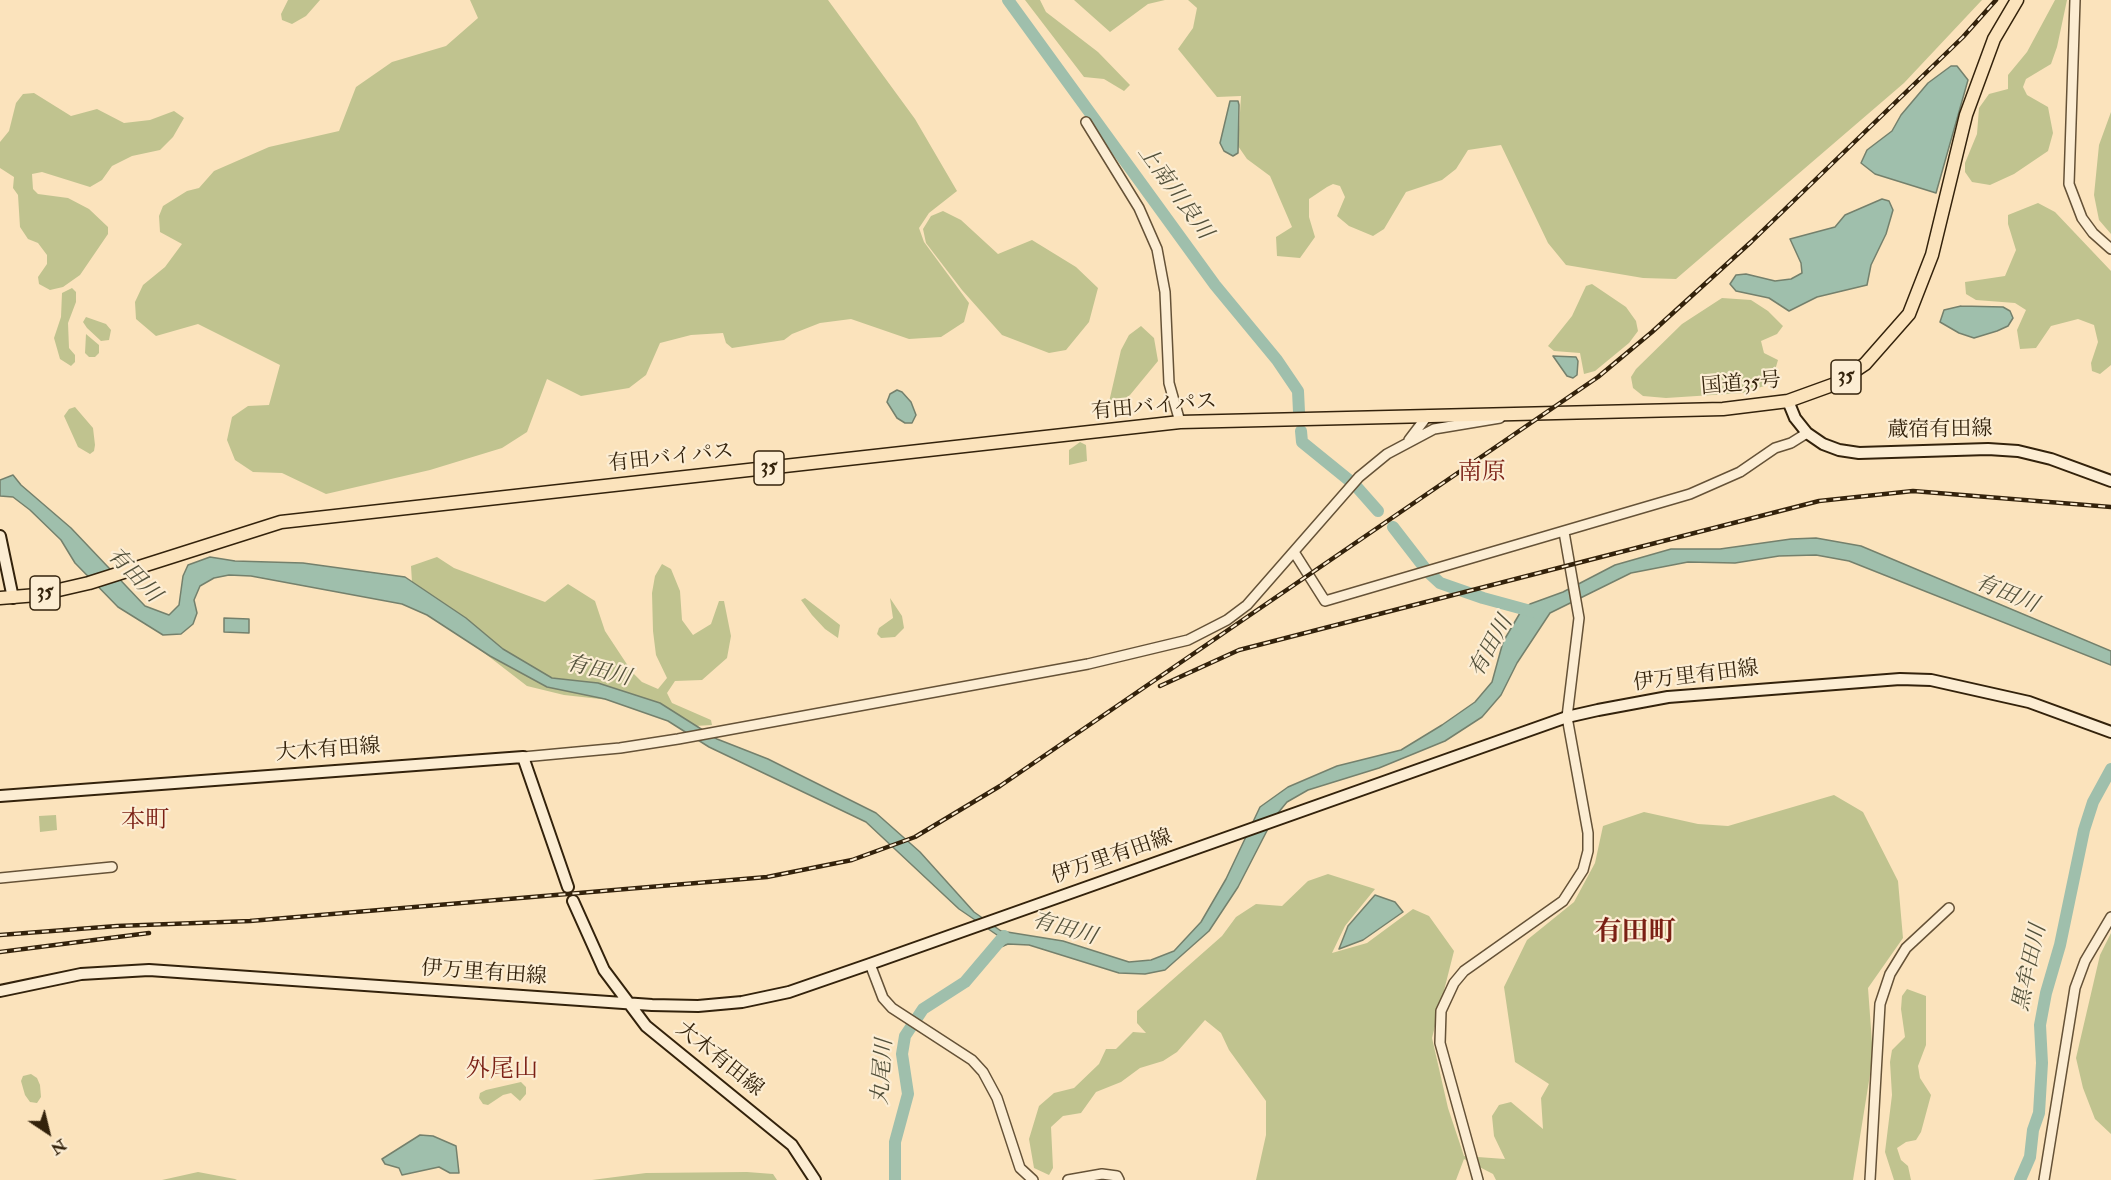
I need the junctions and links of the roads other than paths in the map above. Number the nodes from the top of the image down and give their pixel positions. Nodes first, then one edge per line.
1 (2017, 0) edge
2 (2074, 0) edge
3 (1086, 122) dead end
4 (2111, 249) edge
5 (1788, 401) junction
6 (1510, 414) junction
7 (1428, 415) junction
8 (1180, 422) junction
9 (1808, 433) junction
10 (1408, 441) junction
11 (2111, 481) edge
12 (1564, 532) junction
13 (0, 536) edge
14 (1294, 552) junction
15 (0, 598) edge
16 (13, 598) junction
17 (1567, 717) junction
18 (2111, 732) edge
19 (523, 757) junction
20 (0, 796) edge
21 (112, 867) dead end
22 (0, 878) edge
23 (568, 887) dead end
24 (573, 901) dead end
25 (1948, 908) dead end
26 (2111, 917) edge
27 (870, 964) junction
28 (0, 991) edge
29 (630, 1004) junction
30 (815, 1180) edge
31 (1033, 1180) edge
32 (1068, 1180) edge
33 (1119, 1180) edge
34 (1478, 1180) edge
35 (1870, 1180) edge
36 (2044, 1180) edge

1 - 5 highway, 国道35号 / 35
2 - 4 street
3 - 8 street
5 - 6 highway, 国道35号 / 35
5 - 9 main road, 蔵宿有田線
6 - 7 highway, 国道35号 / 35
6 - 10 street
7 - 8 highway, 有田バイパス / 35
7 - 10 street
8 - 16 highway, 有田バイパス / 35
9 - 11 main road, 蔵宿有田線
9 - 12 street
10 - 14 street
12 - 14 street
12 - 17 street
13 - 16 main road
14 - 19 street
15 - 16 highway, 有田バイパス / 35
17 - 18 main road, 伊万里有田線
17 - 27 main road, 伊万里有田線
17 - 34 street
19 - 20 main road, 大木有田線
19 - 23 main road
21 - 22 street
24 - 29 main road, 大木有田線
25 - 35 street
26 - 36 street
27 - 29 main road, 伊万里有田線
27 - 31 street
28 - 29 main road, 伊万里有田線
29 - 30 main road, 大木有田線
32 - 33 street

